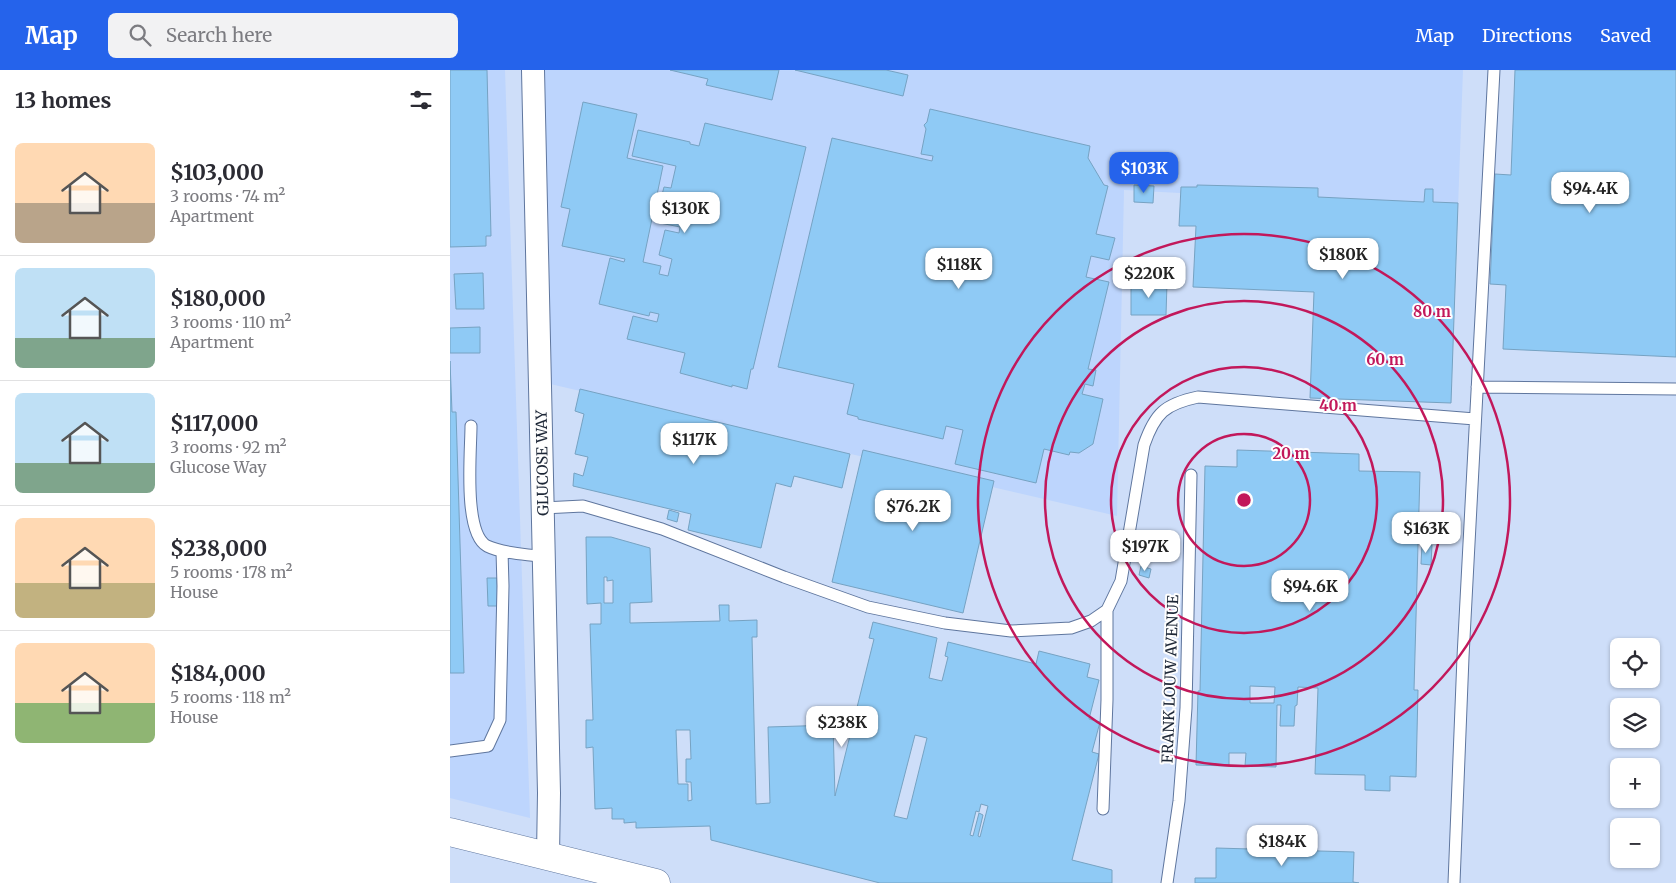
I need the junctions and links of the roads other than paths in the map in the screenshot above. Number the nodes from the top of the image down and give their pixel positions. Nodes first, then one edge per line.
1 (533, 70) edge
2 (1494, 70) edge
3 (1477, 387) junction
4 (1676, 388) edge
5 (1476, 419) junction
6 (472, 426) dead end
7 (1191, 475) dead end
8 (543, 508) junction
9 (502, 551) junction
10 (544, 557) junction
11 (1107, 610) junction
12 (450, 751) edge
13 (1103, 809) dead end
14 (450, 832) edge
15 (548, 855) junction
16 (656, 883) edge
17 (1167, 883) edge
18 (1454, 883) edge

1 - 8 street, GLUCOSE WAY
2 - 3 lane
3 - 4 lane
3 - 5 lane
5 - 11 lane
5 - 18 lane
6 - 9 lane
7 - 17 lane, FRANK LOUW AVENUE
8 - 10 street, GLUCOSE WAY
8 - 11 lane
9 - 10 lane
9 - 12 lane
10 - 15 street, GLUCOSE WAY
11 - 13 lane
14 - 15 street
15 - 16 street

